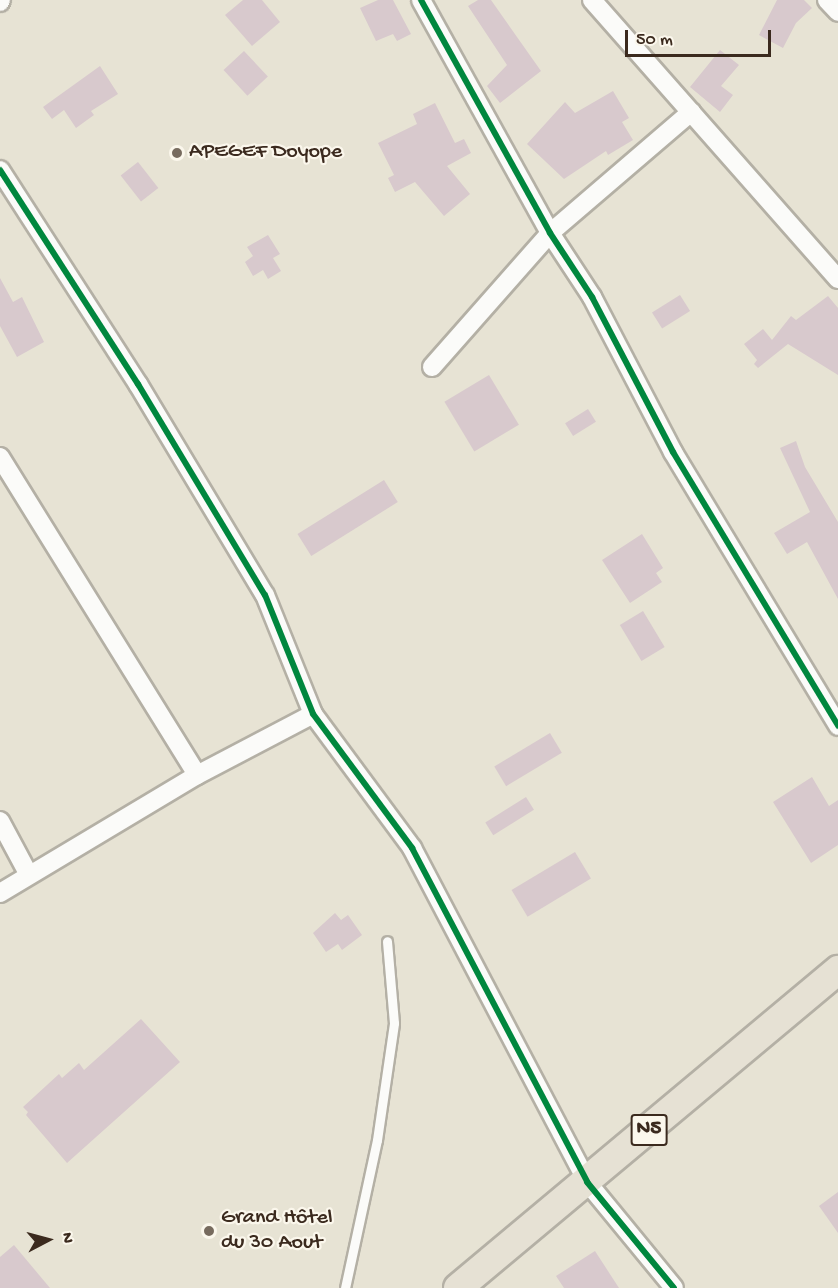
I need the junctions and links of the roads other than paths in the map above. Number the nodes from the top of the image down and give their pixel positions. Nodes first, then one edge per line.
1 (421, 0) edge
2 (593, 0) edge
3 (827, 0) edge
4 (838, 12) edge
5 (691, 112) junction
6 (0, 170) edge
7 (550, 233) junction
8 (838, 279) edge
9 (432, 367) dead end
10 (0, 457) edge
11 (313, 714) junction
12 (838, 726) edge
13 (197, 775) junction
14 (0, 821) edge
15 (29, 875) junction
16 (0, 893) edge
17 (387, 941) dead end
18 (838, 970) edge
19 (587, 1182) junction
20 (345, 1288) edge
21 (458, 1288) edge
22 (674, 1288) edge

1 - 7 street
2 - 5 street
3 - 4 street
5 - 7 street
5 - 8 street
6 - 11 street
7 - 9 street
7 - 12 street
10 - 13 street
11 - 13 street
11 - 19 street
13 - 15 street
14 - 15 street
15 - 16 street
17 - 20 lane
18 - 19 main road, N5
19 - 21 main road, N5
19 - 22 street

